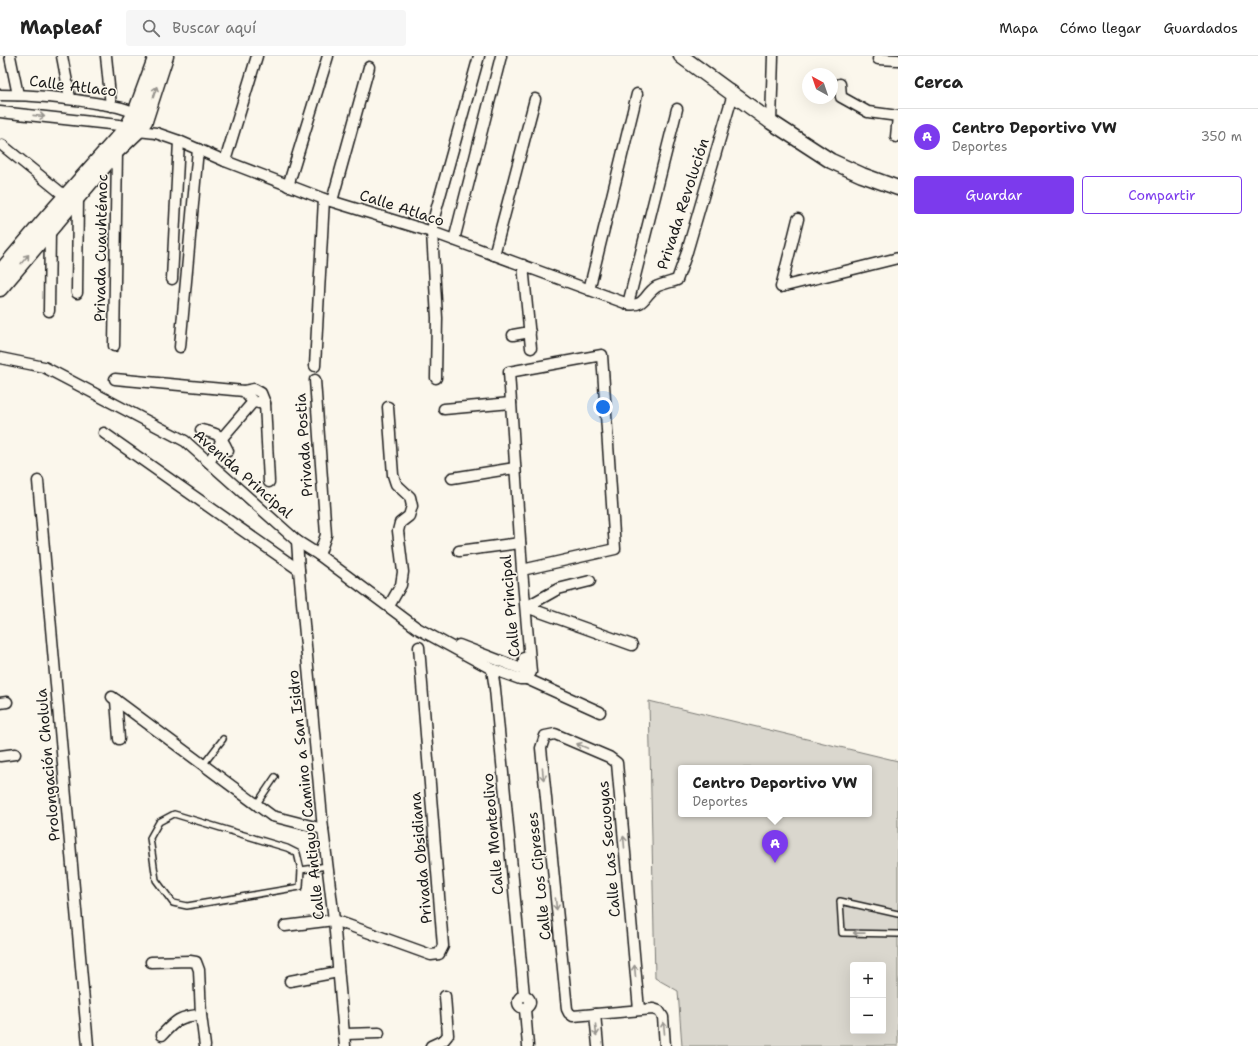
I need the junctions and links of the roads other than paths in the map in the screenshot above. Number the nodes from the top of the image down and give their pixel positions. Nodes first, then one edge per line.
1 (10, 56) edge
2 (62, 56) edge
3 (106, 56) edge
4 (156, 56) edge
5 (166, 56) edge
6 (257, 56) edge
7 (328, 56) edge
8 (479, 56) edge
9 (501, 56) edge
10 (681, 56) edge
11 (773, 56) edge
12 (878, 59) dead end
13 (898, 60) edge
14 (369, 68) dead end
15 (840, 84) dead end
16 (637, 94) dead end
17 (733, 94) junction
18 (0, 95) edge
19 (18, 95) junction
20 (70, 98) junction
21 (535, 99) dead end
22 (111, 106) junction
23 (677, 109) dead end
24 (0, 112) edge
25 (898, 116) edge
26 (771, 122) junction
27 (136, 123) junction
28 (896, 137) dead end
29 (178, 141) junction
30 (2, 145) dead end
31 (198, 149) junction
32 (117, 151) junction
33 (225, 161) junction
34 (288, 186) junction
35 (898, 188) edge
36 (71, 196) junction
37 (328, 200) junction
38 (798, 219) dead end
39 (50, 224) junction
40 (432, 232) junction
41 (454, 240) junction
42 (494, 255) junction
43 (898, 258) edge
44 (523, 265) junction
45 (0, 272) edge
46 (172, 279) dead end
47 (0, 289) edge
48 (589, 290) junction
49 (76, 293) dead end
50 (628, 304) junction
51 (640, 304) joint
52 (50, 311) dead end
53 (530, 332) junction
54 (512, 335) dead end
55 (114, 346) dead end
56 (180, 347) dead end
57 (531, 348) dead end
58 (0, 358) edge
59 (315, 366) dead end
60 (436, 378) dead end
61 (115, 379) dead end
62 (315, 380) dead end
63 (244, 391) junction
64 (253, 402) junction
65 (265, 403) junction
66 (511, 404) junction
67 (388, 407) dead end
68 (444, 409) dead end
69 (201, 430) dead end
70 (104, 433) dead end
71 (223, 445) junction
72 (209, 462) junction
73 (515, 468) junction
74 (452, 478) dead end
75 (38, 481) dead end
76 (269, 482) dead end
77 (297, 541) junction
78 (518, 543) junction
79 (459, 551) dead end
80 (319, 555) junction
81 (298, 570) junction
82 (522, 570) junction
83 (590, 580) dead end
84 (389, 606) junction
85 (526, 607) junction
86 (538, 611) dead end
87 (459, 645) dead end
88 (632, 645) dead end
89 (419, 647) dead end
90 (492, 669) junction
91 (527, 679) junction
92 (600, 712) dead end
93 (545, 736) joint
94 (119, 739) dead end
95 (223, 739) dead end
96 (15, 754) dead end
97 (0, 756) edge
98 (203, 765) junction
99 (275, 777) dead end
100 (256, 805) junction
101 (322, 829) junction
102 (327, 866) junction
103 (301, 870) junction
104 (898, 914) edge
105 (334, 920) junction
106 (285, 926) dead end
107 (898, 934) edge
108 (151, 962) dead end
109 (338, 972) junction
110 (290, 980) dead end
111 (445, 996) dead end
112 (639, 1010) junction
113 (595, 1014) junction
114 (201, 1015) junction
115 (379, 1033) dead end
116 (344, 1034) junction
117 (162, 1035) dead end
118 (88, 1046) edge
119 (205, 1046) edge
120 (345, 1046) edge
121 (431, 1046) edge
122 (528, 1046) edge
123 (598, 1046) edge
124 (665, 1046) edge

1 - 19 street
2 - 20 street
3 - 22 street
4 - 27 street
27 -> 5 street
6 - 33 street
7 - 34 street
8 - 40 street
9 - 41 street
10 - 17 street
11 - 26 street
12 - 13 street
14 - 37 street
15 - 25 street
16 - 48 street
17 - 26 street
17 - 51 street, Privada Revolución
18 - 19 street, Calle Atlaco
19 - 20 street, Calle Atlaco
20 - 22 street, Calle Atlaco
21 - 42 street
22 - 27 street, Calle Atlaco
23 - 50 street
24 -> 27 street, Calle Atlaco
25 - 28 street
26 - 35 street
27 - 29 street, Calle Atlaco
27 - 32 street
27 - 36 street
29 - 31 street, Calle Atlaco
29 - 46 street
30 - 36 street
31 - 33 street, Calle Atlaco
31 - 56 street
32 - 36 street
32 - 55 street, Privada Cuauhtémoc
33 - 34 street, Calle Atlaco
34 - 37 street, Calle Atlaco
36 - 39 street
36 - 49 street
37 - 40 street, Calle Atlaco
37 - 59 street
38 - 43 street
39 - 45 street
47 -> 39 street
39 - 52 street
40 - 41 street, Calle Atlaco
40 - 60 street
41 - 42 street, Calle Atlaco
42 - 44 street, Calle Atlaco
44 - 48 street, Calle Atlaco
44 - 53 street
48 - 50 street, Calle Atlaco
50 - 51 street, Calle Atlaco
53 - 54 street
53 - 57 street
58 - 72 street, Avenida Principal
61 - 63 street
62 - 80 street, Privada Postia
63 - 64 street
63 - 65 street
64 - 65 street
64 - 71 street
65 - 76 street
66 - 68 street
66 - 73 street, Calle Principal
66 - 82 street, Calle Principal
67 - 84 street
69 - 71 street
70 - 81 street
71 - 72 street
72 - 77 street, Avenida Principal
73 - 74 street
73 - 78 street, Calle Principal
75 - 118 street, Prolongación Cholula
77 - 80 street, Avenida Principal
77 - 81 street, Calle Antiguo Camino a San Isidro
78 - 79 street
78 - 82 street, Calle Principal
78 - 87 street
80 - 84 street, Avenida Principal
81 - 101 street, Calle Antiguo Camino a San Isidro
82 - 85 street, Calle Principal
83 - 85 street
84 - 90 street, Calle Principal
85 - 86 street
85 - 88 street
85 - 91 street, Calle Principal
89 - 105 street, Privada Obsidiana
90 - 91 street, Calle Principal
90 - 122 street, Calle Monteolivo
91 - 92 street
112 -> 93 street, Calle Las Secuoyas
93 -> 113 street, Calle Los Cipreses
94 - 98 street
95 - 98 lane
96 - 97 street
98 - 100 street
99 - 100 lane
100 - 101 street
101 - 102 street, Calle Antiguo Camino a San Isidro
102 - 103 lane
102 - 105 street, Calle Antiguo Camino a San Isidro
103 - 103 lane
107 -> 104 lane
105 - 106 street
105 - 109 street, Calle Antiguo Camino a San Isidro
108 - 114 street
109 - 110 street
109 - 116 street, Calle Antiguo Camino a San Isidro
111 - 121 street
112 - 113 street
124 -> 112 street
113 -> 123 street
114 - 117 street
114 - 119 street
115 - 116 street
116 - 120 street, Calle Antiguo Camino a San Isidro

